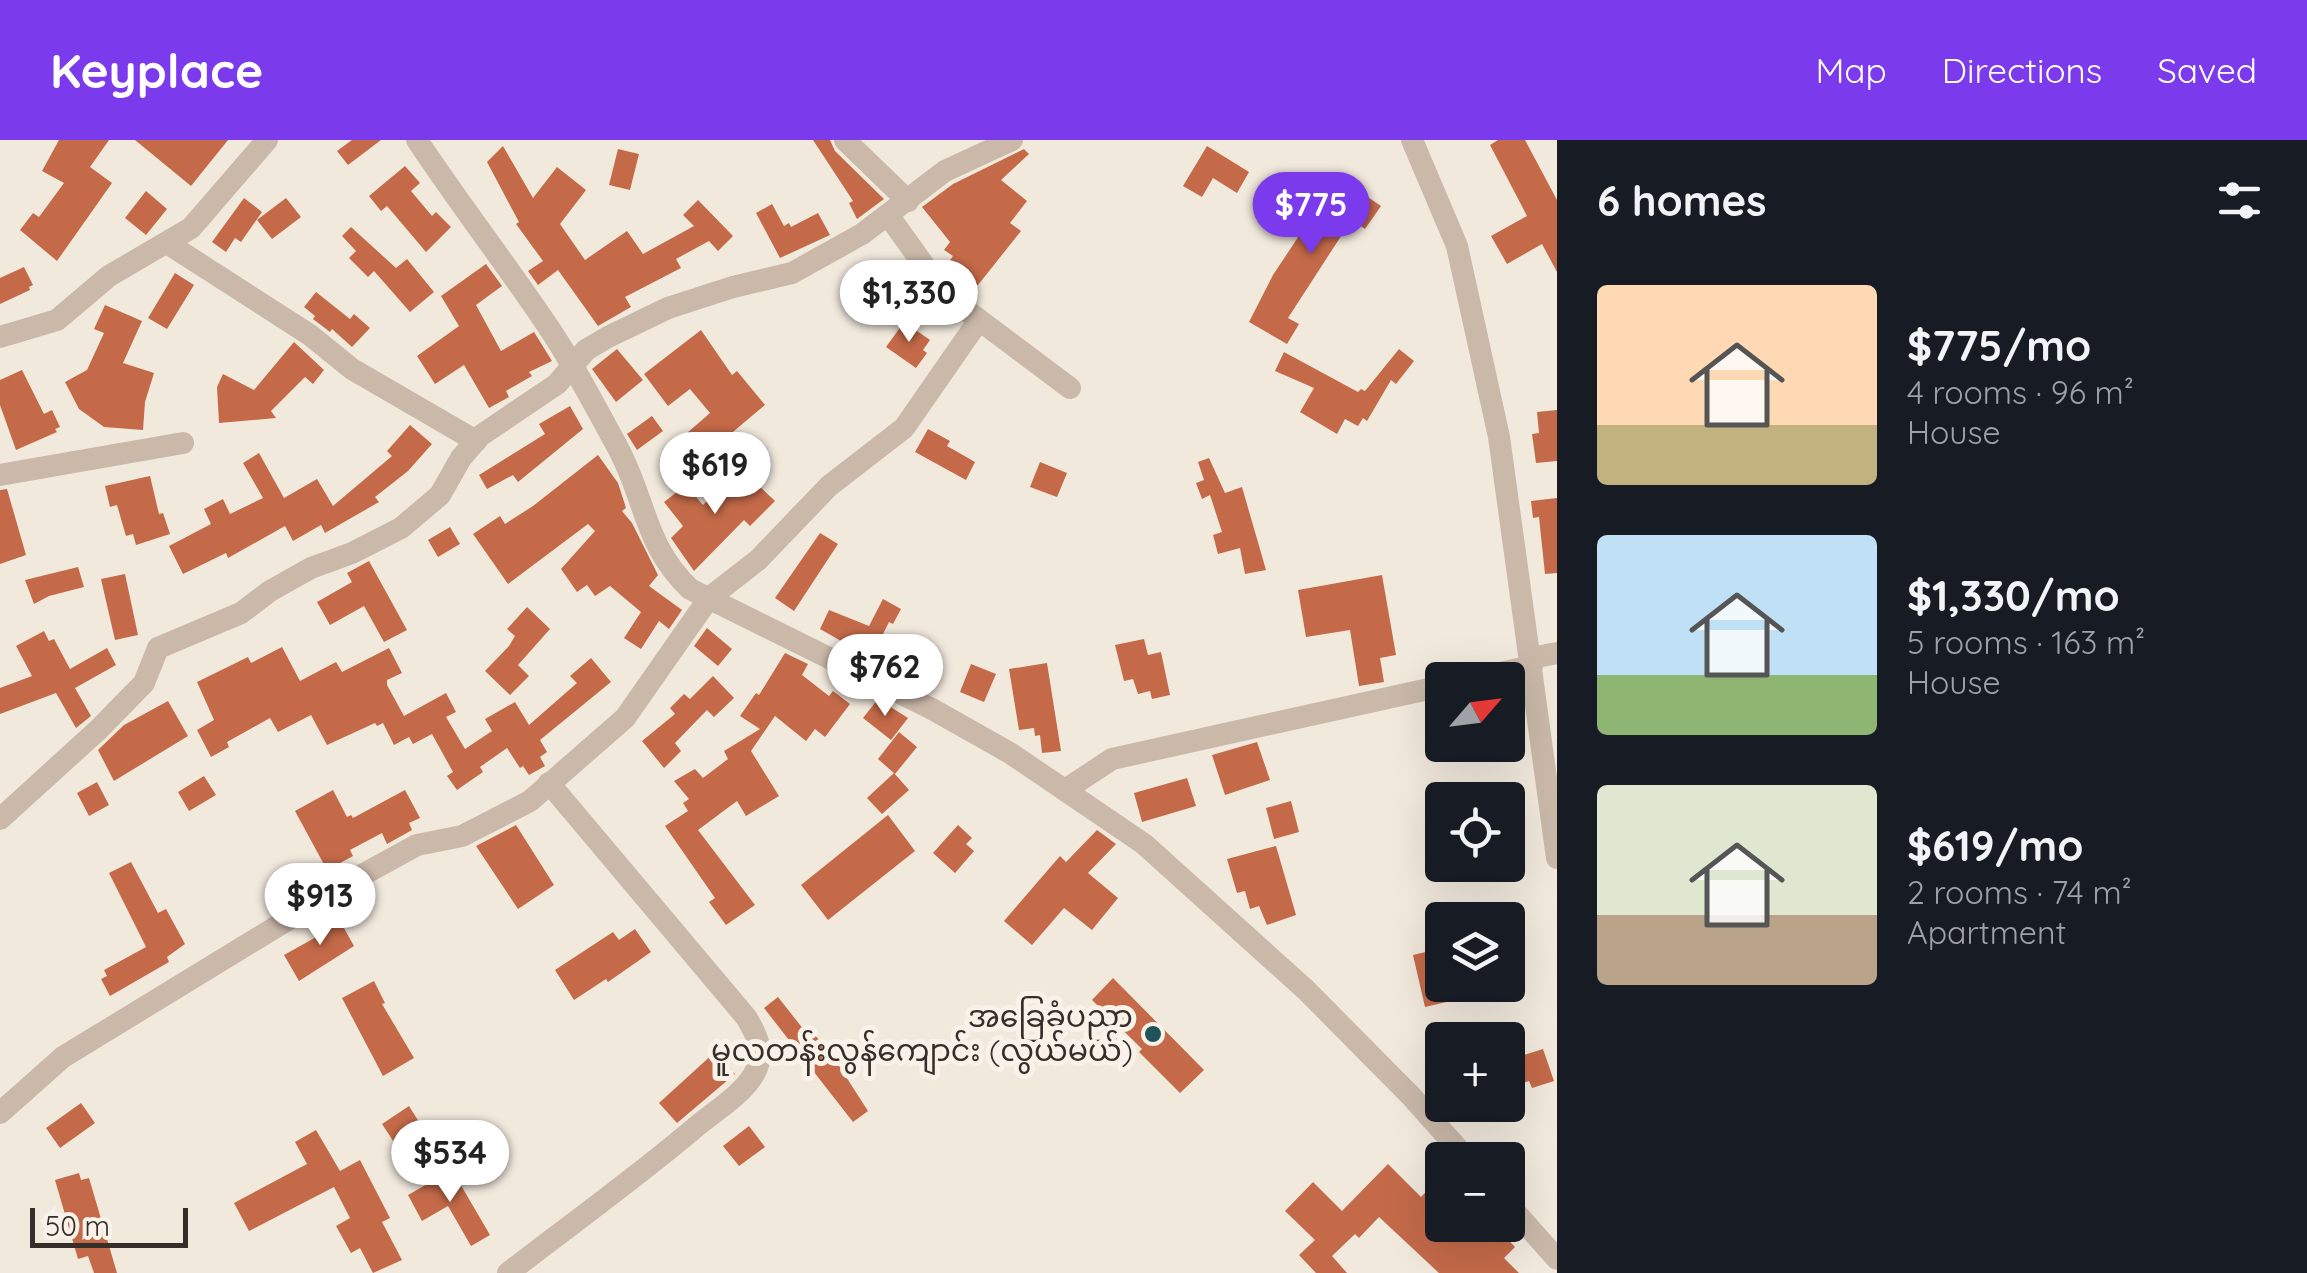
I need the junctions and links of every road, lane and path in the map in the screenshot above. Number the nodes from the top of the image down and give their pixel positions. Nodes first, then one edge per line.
1 (267, 140) edge
2 (417, 140) edge
3 (845, 140) edge
4 (1012, 140) edge
5 (1412, 140) edge
6 (898, 208) junction
7 (167, 243) junction
8 (979, 320) junction
9 (0, 336) edge
10 (571, 368) junction
11 (1070, 388) dead end
12 (476, 441) junction
13 (183, 443) dead end
14 (0, 476) edge
15 (709, 598) junction
16 (1557, 653) edge
17 (1532, 662) junction
18 (1525, 664) edge
19 (1425, 690) edge
20 (549, 783) junction
21 (1064, 790) junction
22 (0, 818) edge
23 (1557, 858) edge
24 (0, 1113) edge
25 (1451, 1142) edge
26 (1525, 1223) edge
27 (1557, 1260) edge
28 (508, 1273) edge

1 - 7 street
2 - 10 street
3 - 6 street
4 - 6 street
5 - 17 street
6 - 8 street
6 - 10 street
7 - 9 street
7 - 12 street
8 - 11 street
8 - 15 street
10 - 12 street
10 - 15 street
12 - 22 street
13 - 14 street
15 - 20 street
15 - 21 street
16 - 17 street
17 - 18 street
17 - 23 street
19 - 21 street
20 - 24 street
20 - 28 street
21 - 25 street
26 - 27 street

